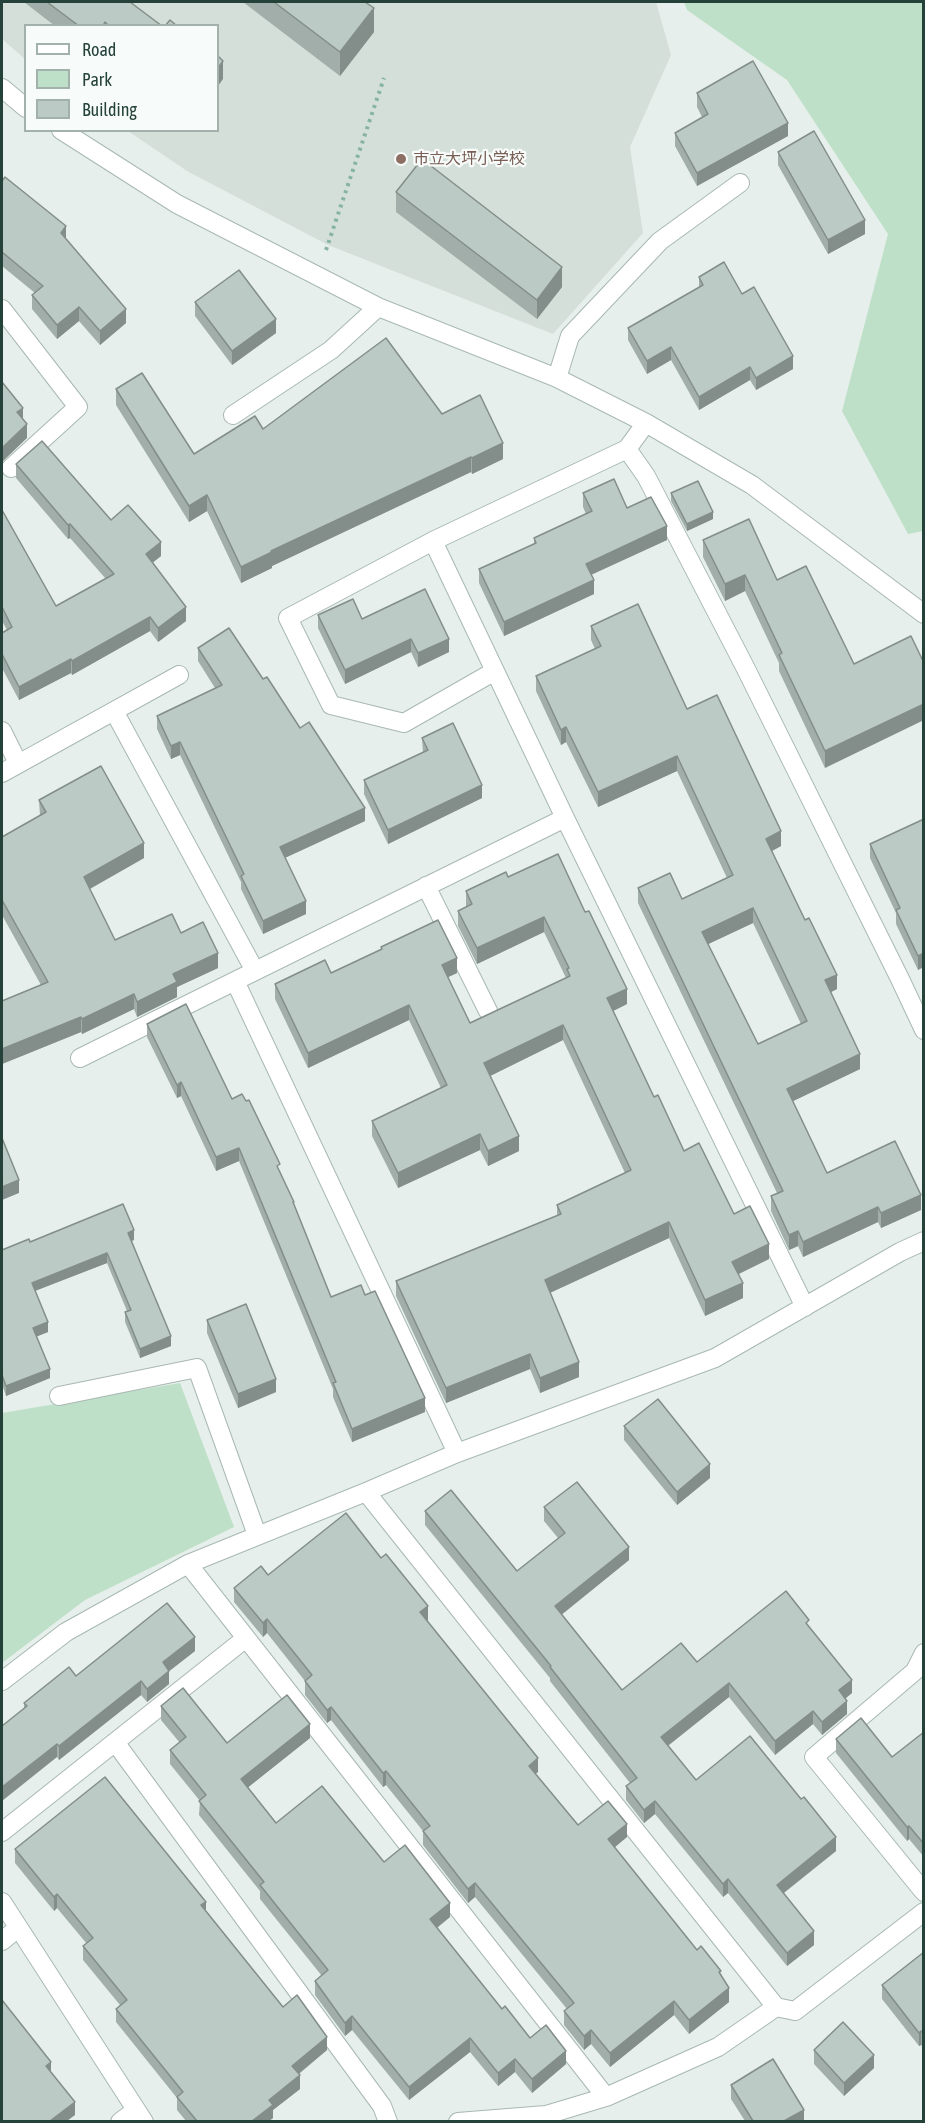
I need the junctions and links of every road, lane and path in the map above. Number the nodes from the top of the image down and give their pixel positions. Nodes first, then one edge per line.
1 (384, 78) dead end
2 (2, 88) edge
3 (24, 106) edge
4 (64, 132) edge
5 (740, 183) dead end
6 (317, 277) junction
7 (378, 307) junction
8 (2, 309) edge
9 (556, 378) junction
10 (232, 415) dead end
11 (646, 423) junction
12 (627, 449) junction
13 (11, 468) dead end
14 (433, 541) junction
15 (924, 614) edge
16 (495, 671) junction
17 (179, 675) dead end
18 (114, 711) junction
19 (2, 731) edge
20 (18, 763) junction
21 (2, 773) edge
22 (565, 818) junction
23 (426, 886) junction
24 (255, 971) junction
25 (235, 981) junction
26 (488, 1011) dead end
27 (924, 1030) edge
28 (80, 1058) dead end
29 (924, 1241) edge
30 (805, 1307) junction
31 (59, 1396) dead end
32 (457, 1453) junction
33 (366, 1492) junction
34 (257, 1535) junction
35 (188, 1564) junction
36 (246, 1638) junction
37 (924, 1653) edge
38 (2, 1682) edge
39 (115, 1742) junction
40 (2, 1832) edge
41 (924, 1892) edge
42 (2, 1902) edge
43 (924, 1912) edge
44 (18, 1928) junction
45 (2, 1941) edge
46 (776, 2007) junction
47 (606, 2097) junction
48 (140, 2116) edge
49 (120, 2121) edge
50 (388, 2121) edge
51 (458, 2121) edge

1 - 6 path
2 - 3 street
4 - 6 street
5 - 9 street
6 - 7 street
7 - 9 street
7 - 10 street
8 - 13 street
9 - 11 street
11 - 12 street
11 - 15 street
12 - 14 street
12 - 27 street
14 - 16 street
14 - 16 street
16 - 22 street
17 - 18 street
18 - 20 street
18 - 24 street
19 - 20 street
20 - 21 street
22 - 23 street
22 - 30 street
23 - 24 street
23 - 26 street
24 - 25 street
25 - 28 street
25 - 32 street
29 - 30 street
30 - 32 street
31 - 34 street
32 - 33 street
33 - 34 street
33 - 46 street
34 - 35 street
35 - 36 street
35 - 38 street
36 - 39 street
36 - 47 street
37 - 41 street
39 - 40 street
39 - 50 street
42 - 44 street
43 - 46 street
44 - 45 street
44 - 48 street
46 - 47 street
47 - 51 street
48 - 49 street

